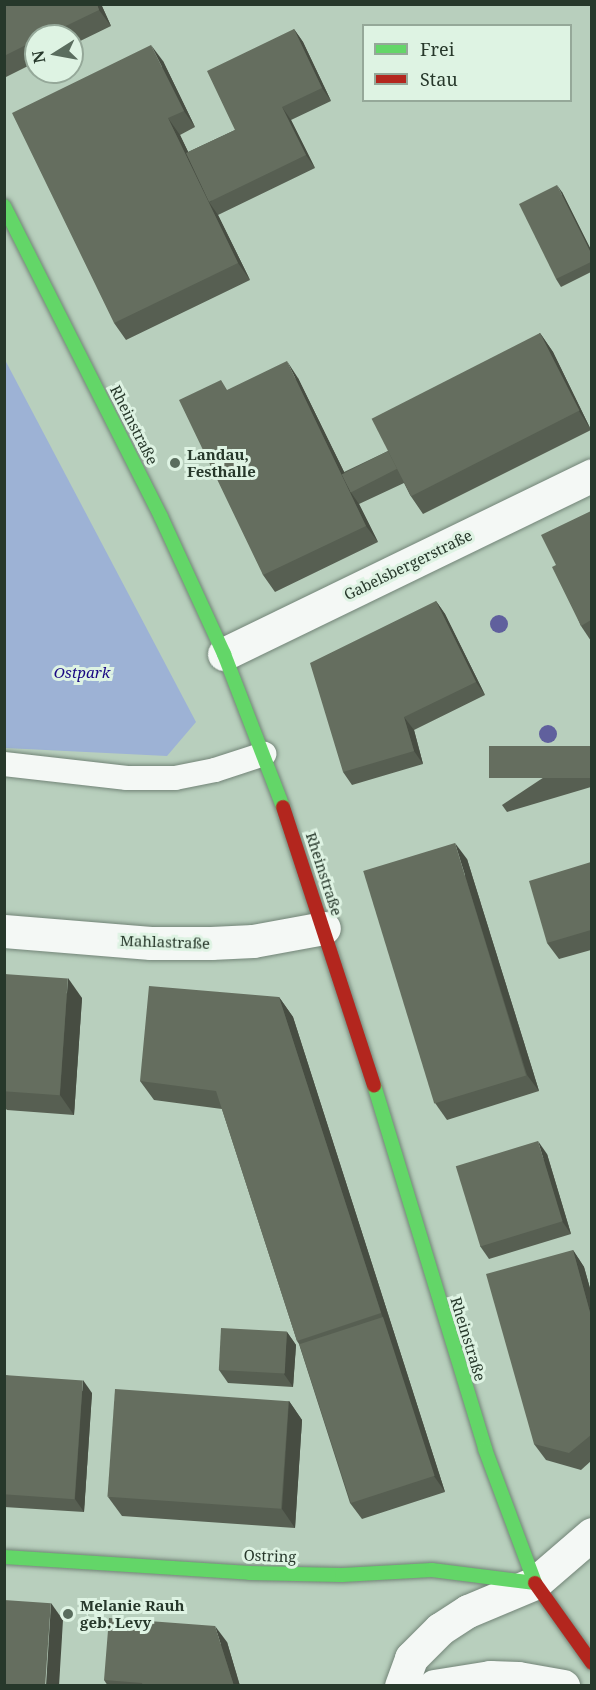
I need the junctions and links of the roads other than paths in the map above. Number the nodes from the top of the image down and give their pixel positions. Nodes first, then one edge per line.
1 (4, 206) edge
2 (591, 476) edge
3 (224, 654) junction
4 (264, 754) junction
5 (4, 764) edge
6 (324, 928) junction
7 (4, 931) edge
8 (591, 1534) edge
9 (4, 1557) edge
10 (535, 1583) junction
11 (591, 1663) edge
12 (401, 1686) edge
13 (434, 1686) edge
14 (563, 1686) edge

1 - 3 main road, Rheinstraße
2 - 3 street, Gabelsbergerstraße
3 - 4 main road, Rheinstraße
4 - 5 lane
4 - 6 main road, Rheinstraße
6 - 7 street, Mahlastraße
6 - 10 main road, Rheinstraße
8 - 10 street
9 - 10 main road, Ostring
10 - 11 main road, Rheinstraße
10 - 12 street
13 - 14 street

